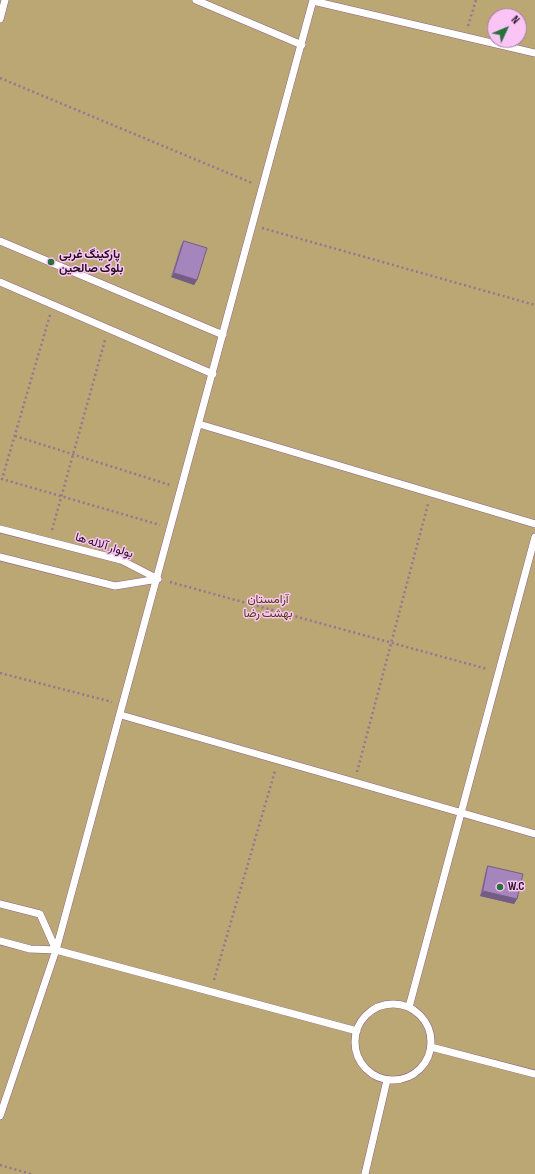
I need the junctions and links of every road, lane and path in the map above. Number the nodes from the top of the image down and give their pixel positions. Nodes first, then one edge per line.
1 (5, 0) edge
2 (196, 0) edge
3 (313, 0) edge
4 (476, 0) edge
5 (0, 19) edge
6 (465, 37) junction
7 (302, 45) junction
8 (535, 53) edge
9 (0, 78) edge
10 (263, 188) junction
11 (253, 226) junction
12 (0, 241) edge
13 (0, 282) edge
14 (53, 305) junction
15 (535, 305) edge
16 (108, 329) junction
17 (224, 335) junction
18 (213, 374) junction
19 (199, 424) junction
20 (15, 436) junction
21 (73, 455) junction
22 (182, 489) junction
23 (431, 493) junction
24 (62, 496) junction
25 (535, 524) edge
26 (171, 528) junction
27 (0, 529) edge
28 (535, 537) edge
29 (49, 542) junction
30 (0, 557) edge
31 (158, 579) junction
32 (391, 643) junction
33 (499, 672) junction
34 (0, 673) edge
35 (124, 705) junction
36 (121, 715) junction
37 (279, 760) junction
38 (354, 782) junction
39 (461, 813) junction
40 (535, 834) edge
41 (0, 904) edge
42 (0, 941) edge
43 (56, 950) junction
44 (211, 992) junction
45 (409, 1007) junction
46 (356, 1031) junction
47 (431, 1047) junction
48 (535, 1074) edge
49 (387, 1080) junction
50 (0, 1116) edge
51 (0, 1166) edge
52 (31, 1174) edge
53 (365, 1174) edge

1 - 5 lane
2 - 7 lane
3 - 6 lane
3 - 7 lane
4 - 6 path
6 - 8 lane
7 - 10 lane
9 - 10 path
10 - 11 lane
11 - 15 path
11 - 17 lane
12 - 17 lane
13 - 14 lane
14 - 16 lane
14 - 20 path
16 - 18 lane
16 - 21 path
17 - 18 lane
18 - 19 lane
19 - 22 lane
19 - 23 lane
20 - 21 path
20 - 24 path
21 - 22 path
21 - 24 path
22 - 26 lane
23 - 25 lane
23 - 32 path
24 - 26 path
24 - 29 path
26 - 31 lane
27 - 29 lane, بولوار آلاله ها
28 - 33 lane
29 - 31 lane, بولوار آلاله ها
30 - 31 lane
31 - 32 path
31 - 35 lane
32 - 33 path
32 - 38 path
33 - 39 lane
34 - 35 path
35 - 36 lane
36 - 37 lane
36 - 43 lane
37 - 38 lane
37 - 44 path
38 - 39 lane
39 - 40 lane
39 - 45 lane
41 - 43 lane
42 - 43 lane
43 - 44 lane
43 - 50 lane
44 - 46 lane
45 - 46 lane
45 - 47 lane
46 - 49 lane
47 - 48 lane
47 - 49 lane
49 - 53 lane
51 - 52 path

